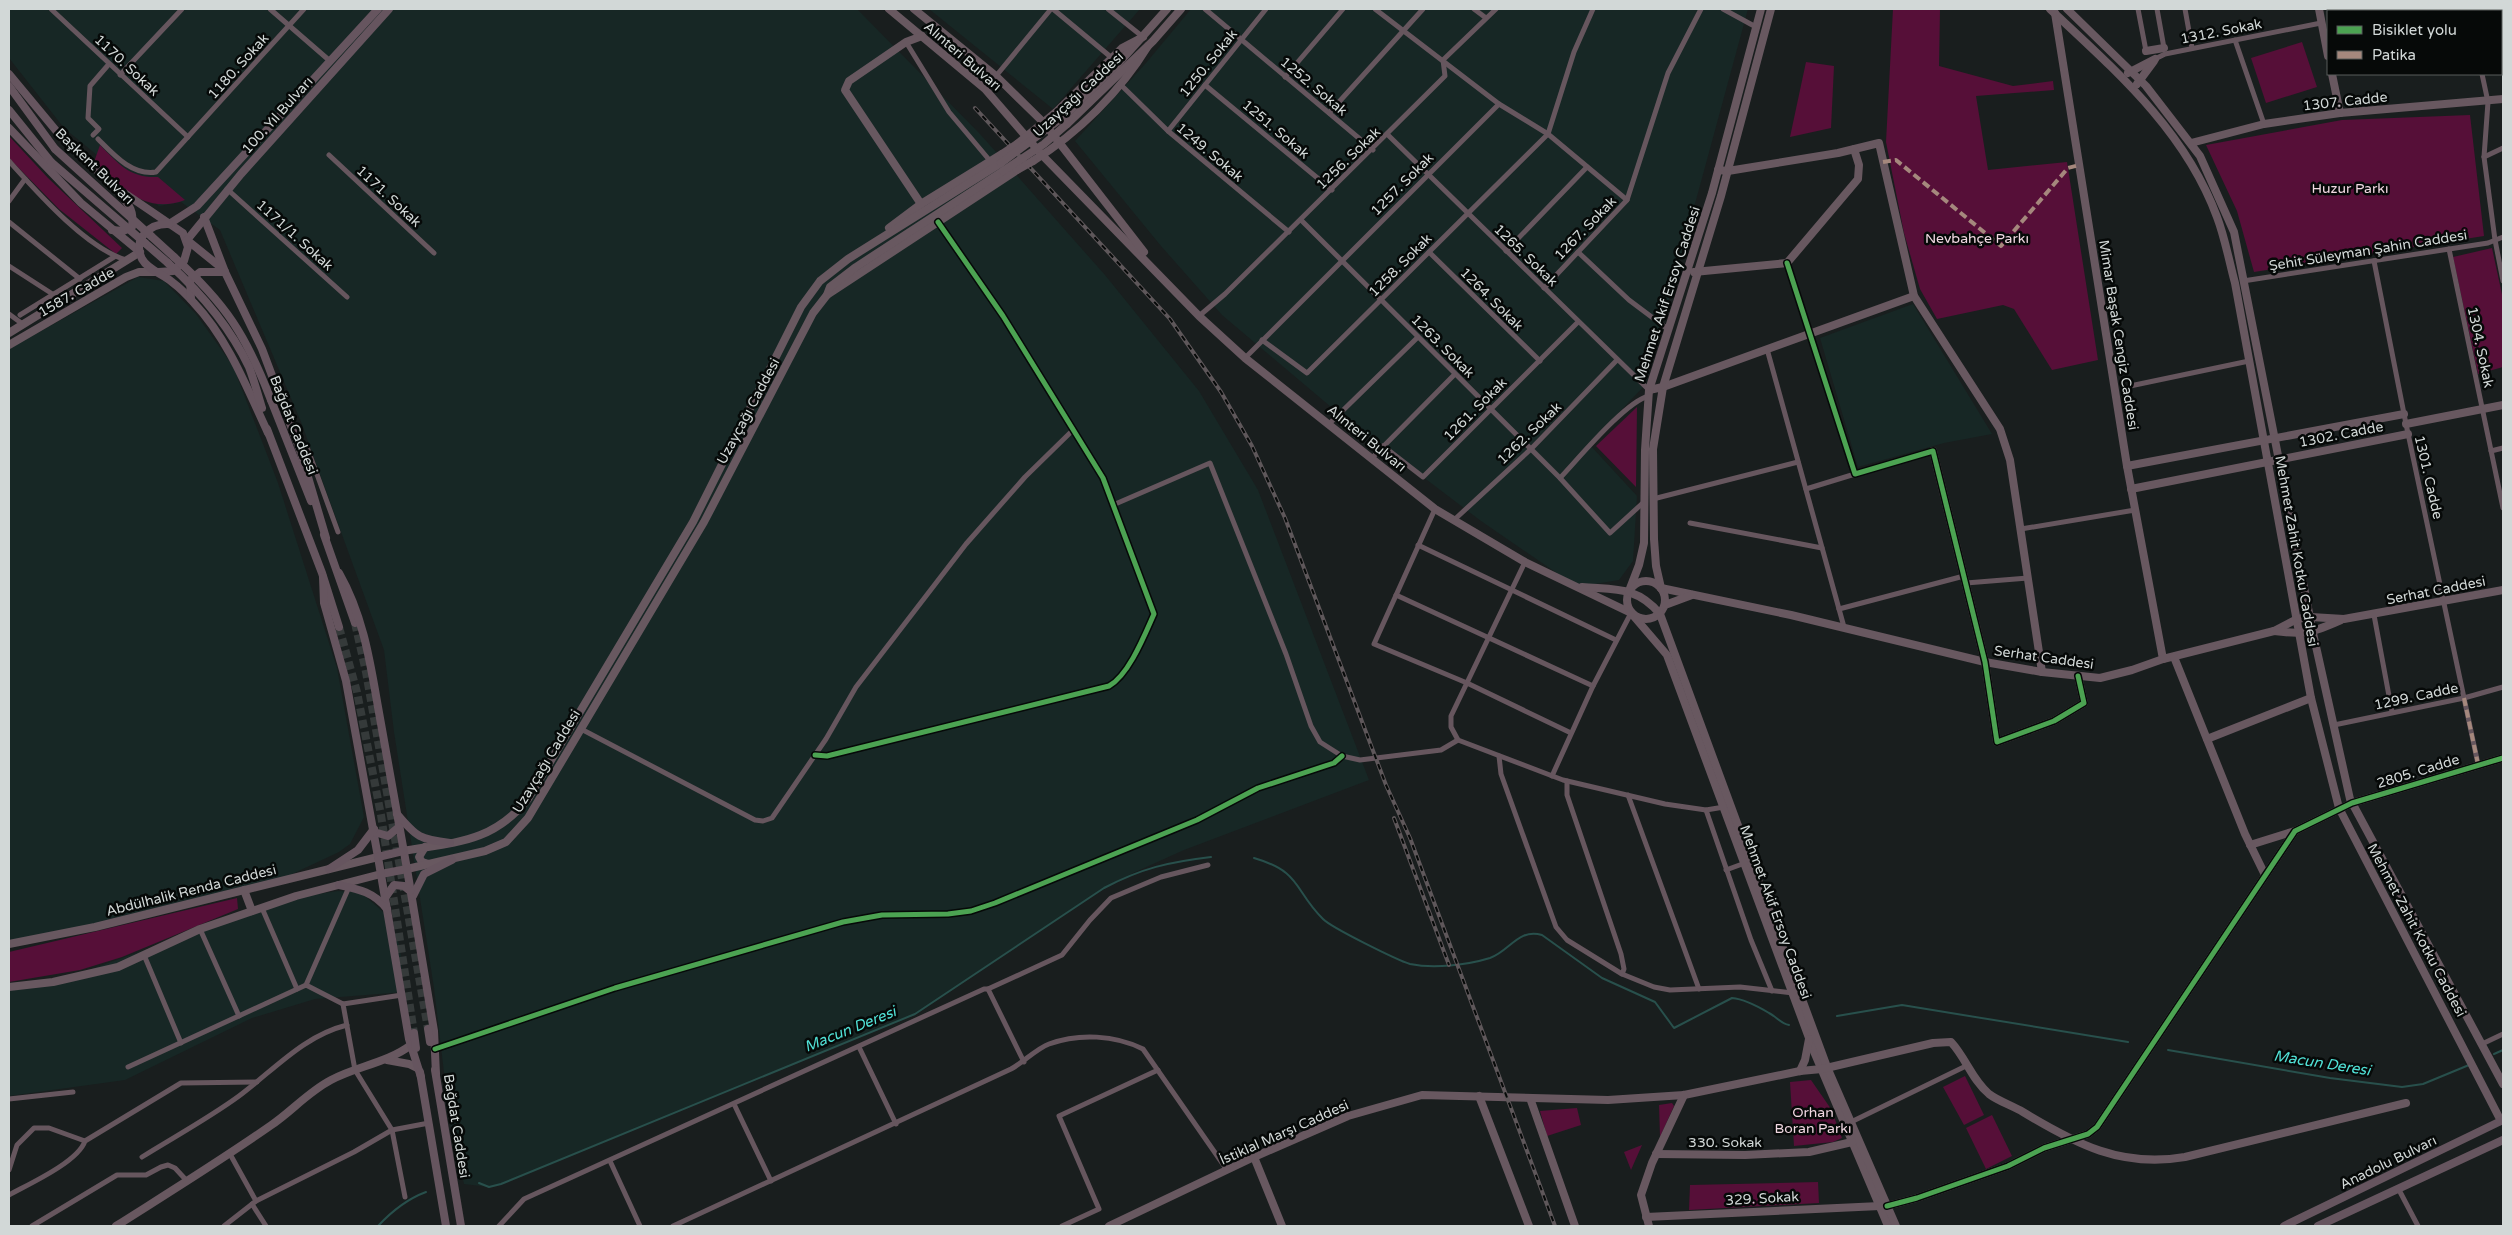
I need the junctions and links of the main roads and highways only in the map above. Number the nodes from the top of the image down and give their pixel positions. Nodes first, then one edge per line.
1 (378, 9) edge
2 (389, 9) edge
3 (889, 9) edge
4 (914, 9) edge
5 (1167, 9) edge
6 (1181, 9) edge
7 (1761, 9) edge
8 (1771, 9) edge
9 (2067, 9) edge
10 (2318, 9) edge
11 (2054, 10) edge
12 (913, 29) junction
13 (2076, 35) junction
14 (922, 36) junction
15 (1143, 37) junction
16 (2060, 40) junction
17 (2327, 40) edge
18 (906, 42) junction
19 (1148, 46) junction
20 (2164, 48) road end
21 (2146, 51) road end
22 (2130, 70) junction
23 (9, 74) edge
24 (2332, 75) edge
25 (2123, 77) junction
26 (2140, 80) junction
27 (9, 86) edge
28 (2132, 88) junction
29 (2503, 99) edge
30 (9, 110) edge
31 (2340, 113) junction
32 (1065, 121) junction
33 (1044, 123) junction
34 (9, 128) edge
35 (1026, 136) junction
36 (1060, 143) junction
37 (2191, 143) junction
38 (1854, 149) junction
39 (1042, 155) junction
40 (1718, 170) junction
41 (1728, 171) junction
42 (114, 186) junction
43 (921, 204) junction
44 (196, 206) junction
45 (204, 217) junction
46 (169, 224) junction
47 (112, 230) junction
48 (187, 240) junction
49 (863, 249) junction
50 (140, 252) junction
51 (171, 260) junction
52 (1688, 271) junction
53 (158, 272) junction
54 (225, 272) junction
55 (1698, 273) junction
56 (1164, 277) junction
57 (828, 295) junction
58 (1914, 296) junction
59 (191, 300) junction
60 (9, 333) edge
61 (9, 345) edge
62 (1663, 387) junction
63 (1649, 393) junction
64 (2503, 405) edge
65 (2404, 414) road end
66 (2406, 424) road end
67 (268, 433) junction
68 (2408, 434) road end
69 (2276, 438) junction
70 (2264, 440) junction
71 (1934, 451) road end
72 (2280, 459) junction
73 (2268, 461) junction
74 (2127, 466) junction
75 (2131, 489) junction
76 (1649, 500) junction
77 (326, 538) junction
78 (1644, 538) junction
79 (1654, 539) junction
80 (339, 574) junction
81 (323, 577) junction
82 (1577, 587) junction
83 (1661, 588) junction
84 (2503, 590) edge
85 (1629, 591) junction
86 (1692, 595) junction
87 (1665, 605) junction
88 (1631, 612) junction
89 (1660, 614) junction
90 (2311, 617) junction
91 (2297, 619) junction
92 (2344, 619) junction
93 (355, 623) tunnel mouth
94 (339, 627) tunnel mouth
95 (2274, 631) junction
96 (1668, 632) junction
97 (2313, 633) junction
98 (2300, 634) junction
99 (2174, 657) junction
100 (2163, 659) junction
101 (1986, 662) junction
102 (2042, 672) junction
103 (2078, 676) junction
104 (2311, 698) junction
105 (2207, 739) junction
106 (2503, 758) edge
107 (2352, 803) junction
108 (2340, 808) junction
109 (397, 814) junction
110 (400, 827) junction
111 (374, 830) junction
112 (2295, 831) junction
113 (450, 842) junction
114 (2250, 845) junction
115 (425, 847) junction
116 (404, 851) junction
117 (378, 857) junction
118 (452, 860) junction
119 (429, 864) junction
120 (407, 869) junction
121 (329, 870) junction
122 (382, 874) junction
123 (2265, 875) junction
124 (339, 885) junction
125 (244, 890) junction
126 (410, 891) junction
127 (385, 898) junction
128 (412, 900) junction
129 (388, 910) junction
130 (252, 911) junction
131 (9, 944) edge
132 (9, 987) edge
133 (428, 1029) tunnel mouth
134 (414, 1033) tunnel mouth
135 (1809, 1038) junction
136 (411, 1046) junction
137 (1819, 1054) junction
138 (387, 1060) junction
139 (1805, 1060) junction
140 (417, 1068) junction
141 (1824, 1068) junction
142 (1800, 1070) junction
143 (436, 1074) junction
144 (421, 1077) junction
145 (2503, 1084) edge
146 (1684, 1095) junction
147 (1478, 1096) junction
148 (1530, 1098) junction
149 (2406, 1103) dead end
150 (2502, 1120) edge
151 (2074, 1140) junction
152 (2503, 1140) edge
153 (1852, 1142) junction
154 (1656, 1154) junction
155 (1254, 1157) junction
156 (1883, 1206) junction
157 (1646, 1216) junction
158 (116, 1226) edge
159 (444, 1226) edge
160 (463, 1226) edge
161 (1109, 1226) edge
162 (1282, 1226) edge
163 (1529, 1226) edge
164 (1575, 1226) edge
165 (1649, 1226) edge
166 (1888, 1226) edge
167 (1896, 1226) edge
168 (2284, 1226) edge
169 (2318, 1226) edge

1 - 44 main road, 100. Yıl Bulvarı
2 - 45 main road, 100. Yıl Bulvarı
3 - 12 main road, Alınteri Bulvarı
4 - 33 main road, Alınteri Bulvarı
5 - 15 main road, Uzayçağı Caddesi
6 - 19 main road, Uzayçağı Caddesi
7 - 40 main road, Mehmet Akif Ersoy Caddesi
8 - 41 main road, Mehmet Akif Ersoy Caddesi
9 - 22 main road, Mehmet Zahit Kotku Caddesi
10 - 17 main road
11 - 13 main road, Mehmet Zahit Kotku Caddesi
11 - 16 main road, Mimar Başak Cengiz Caddesi
12 - 14 main road, Alınteri Bulvarı
12 - 18 main road
13 - 16 main road
13 - 25 main road, Mehmet Zahit Kotku Caddesi
14 - 18 main road
14 - 35 main road, Alınteri Bulvarı
15 - 32 main road, Uzayçağı Caddesi
15 - 33 main road
16 - 74 main road, Mimar Başak Cengiz Caddesi
18 - 43 main road
19 - 32 main road, Uzayçağı Caddesi
19 - 36 main road
20 - 21 main road
22 - 25 main road
22 - 26 main road, Mehmet Zahit Kotku Caddesi
22 - 26 main road
23 - 42 main road
24 - 31 main road
25 - 28 main road, Mehmet Zahit Kotku Caddesi
26 - 28 main road
26 - 37 main road, Mehmet Zahit Kotku Caddesi
27 - 51 main road, Başkent Bulvarı, bridge
28 - 70 main road, Mehmet Zahit Kotku Caddesi
29 - 31 main road, 1307. Cadde
30 - 51 main road, Başkent Bulvarı, bridge
31 - 37 main road, 1307. Cadde
32 - 49 main road, Uzayçağı Caddesi, bridge
32 - 57 main road, Uzayçağı Caddesi, bridge
33 - 35 main road
33 - 36 main road, Alınteri Bulvarı
34 - 47 main road
35 - 39 main road, Alınteri Bulvarı
35 - 43 main road, bridge
36 - 39 main road
36 - 56 main road, Alınteri Bulvarı
37 - 69 main road, Mehmet Zahit Kotku Caddesi
38 - 41 main road
38 - 55 main road
38 - 58 main road
39 - 56 main road, Alınteri Bulvarı
39 - 57 main road, bridge
40 - 41 main road
40 - 52 main road, Mehmet Akif Ersoy Caddesi
41 - 55 main road, Mehmet Akif Ersoy Caddesi
42 - 46 main road
42 - 47 main road
43 - 49 main road
44 - 45 main road
44 - 46 main road, 100. Yıl Bulvarı
45 - 48 main road, 100. Yıl Bulvarı
45 - 54 main road
46 - 48 main road
46 - 50 main road
47 - 50 main road
48 - 53 main road
48 - 54 main road
49 - 113 main road, Uzayçağı Caddesi
50 - 53 main road
50 - 60 main road, 1587. Cadde
51 - 67 main road, Bağdat Caddesi, bridge
51 - 77 main road, Bağdat Caddesi, bridge
52 - 55 main road
52 - 63 main road, Mehmet Akif Ersoy Caddesi
53 - 59 main road
53 - 61 main road, 1587. Cadde
54 - 59 main road
54 - 77 main road
55 - 62 main road, Mehmet Akif Ersoy Caddesi
56 - 82 main road, Alınteri Bulvarı
57 - 118 main road, Uzayçağı Caddesi
58 - 62 main road
58 - 102 main road
59 - 67 main road
62 - 63 main road
62 - 76 main road, Mehmet Akif Ersoy Caddesi
63 - 76 main road, Mehmet Akif Ersoy Caddesi
64 - 66 main road
65 - 69 main road, 1302. Cadde
67 - 81 main road, Bağdat Caddesi
68 - 72 main road, 1302. Cadde
69 - 70 main road, 1302. Cadde
69 - 72 main road, Mehmet Zahit Kotku Caddesi
70 - 73 main road, Mehmet Zahit Kotku Caddesi
70 - 74 main road, 1302. Cadde
71 - 101 main road
72 - 73 main road, 1302. Cadde
72 - 90 main road, Mehmet Zahit Kotku Caddesi
73 - 75 main road, 1302. Cadde
73 - 91 main road, Mehmet Zahit Kotku Caddesi
74 - 75 main road, Mimar Başak Cengiz Caddesi
75 - 100 main road, Mimar Başak Cengiz Caddesi
76 - 78 main road, Mehmet Akif Ersoy Caddesi
76 - 79 main road, Mehmet Akif Ersoy Caddesi
77 - 80 main road, Bağdat Caddesi
78 - 79 main road
78 - 85 main road, Mehmet Akif Ersoy Caddesi
79 - 83 main road, Mehmet Akif Ersoy Caddesi
80 - 93 main road, Bağdat Caddesi
80 - 109 main road
81 - 94 main road, Bağdat Caddesi
81 - 111 main road
82 - 85 main road, Alınteri Bulvarı
82 - 88 main road, Alınteri Bulvarı
83 - 85 main road, Serhat Caddesi
83 - 86 main road, Serhat Caddesi
83 - 87 main road, Mehmet Akif Ersoy Caddesi
84 - 92 main road, Serhat Caddesi
85 - 88 main road
85 - 89 main road, Mehmet Akif Ersoy Caddesi
86 - 87 main road
86 - 101 main road, Serhat Caddesi
87 - 89 main road
87 - 96 main road, Mehmet Akif Ersoy Caddesi
88 - 89 main road
88 - 135 main road, Mehmet Akif Ersoy Caddesi
89 - 96 main road, Mehmet Akif Ersoy Caddesi
90 - 91 main road, Serhat Caddesi
90 - 92 main road, Serhat Caddesi
90 - 97 main road, Mehmet Zahit Kotku Caddesi
91 - 95 main road, Serhat Caddesi
91 - 98 main road, Mehmet Zahit Kotku Caddesi
92 - 97 main road, Serhat Caddesi
95 - 98 main road, Serhat Caddesi
95 - 99 main road, Serhat Caddesi
96 - 137 main road, Mehmet Akif Ersoy Caddesi
97 - 98 main road, Serhat Caddesi
97 - 107 main road, Mehmet Zahit Kotku Caddesi
98 - 104 main road, Mehmet Zahit Kotku Caddesi
99 - 100 main road, Serhat Caddesi
99 - 105 main road
100 - 103 main road, Serhat Caddesi
101 - 102 main road, Serhat Caddesi
101 - 103 main road
102 - 103 main road, Serhat Caddesi
104 - 105 main road
104 - 108 main road, Mehmet Zahit Kotku Caddesi
105 - 114 main road
106 - 107 main road, 2805. Cadde
107 - 108 main road, 2805. Cadde
107 - 145 main road, Mehmet Zahit Kotku Caddesi
108 - 112 main road, 2805. Cadde
108 - 150 main road, Mehmet Zahit Kotku Caddesi
109 - 110 main road
109 - 113 main road
110 - 111 main road
110 - 116 main road
111 - 117 main road
111 - 121 main road
112 - 114 main road, 2805. Cadde
112 - 123 main road, 329. Sokak
113 - 115 main road, Uzayçağı Caddesi
114 - 123 main road
115 - 116 main road, Uzayçağı Caddesi
115 - 119 main road
116 - 117 main road
116 - 120 main road
117 - 121 main road, Abdülhalik Renda Caddesi
117 - 122 main road
118 - 119 main road, Uzayçağı Caddesi
118 - 128 main road
119 - 120 main road, Uzayçağı Caddesi
120 - 122 main road
120 - 126 main road
121 - 125 main road, Abdülhalik Renda Caddesi
122 - 124 main road
122 - 127 main road
123 - 151 main road, 329. Sokak
124 - 129 main road
124 - 130 main road
125 - 130 main road
125 - 131 main road, Abdülhalik Renda Caddesi
126 - 127 main road
126 - 128 main road
127 - 129 main road
128 - 143 main road
129 - 136 main road
130 - 132 main road
133 - 143 main road, Bağdat Caddesi
134 - 144 main road, Bağdat Caddesi
135 - 137 main road, Mehmet Akif Ersoy Caddesi
135 - 139 main road
136 - 138 main road
136 - 140 main road
137 - 139 main road
137 - 141 main road, Mehmet Akif Ersoy Caddesi
138 - 140 main road
138 - 158 main road
139 - 142 main road
140 - 144 main road
141 - 142 main road, İstiklal Marşı Caddesi
141 - 151 main road, İstiklal Marşı Caddesi
141 - 153 main road, Mehmet Akif Ersoy Caddesi
141 - 156 main road, Mehmet Akif Ersoy Caddesi
142 - 146 main road, İstiklal Marşı Caddesi
143 - 160 main road, Bağdat Caddesi
144 - 159 main road, Bağdat Caddesi
146 - 148 main road, İstiklal Marşı Caddesi
146 - 154 main road
147 - 148 main road, İstiklal Marşı Caddesi
147 - 155 main road, İstiklal Marşı Caddesi
147 - 163 main road
148 - 164 main road
149 - 151 main road
150 - 168 main road, Anadolu Bulvarı
151 - 156 main road, 329. Sokak
152 - 169 main road, Anadolu Bulvarı
153 - 154 main road, 330. Sokak
153 - 156 main road, Mehmet Akif Ersoy Caddesi
154 - 157 main road
155 - 161 main road, İstiklal Marşı Caddesi
155 - 162 main road
156 - 157 main road, 329. Sokak
156 - 166 main road, Mehmet Akif Ersoy Caddesi
156 - 167 main road, Mehmet Akif Ersoy Caddesi
157 - 165 main road

